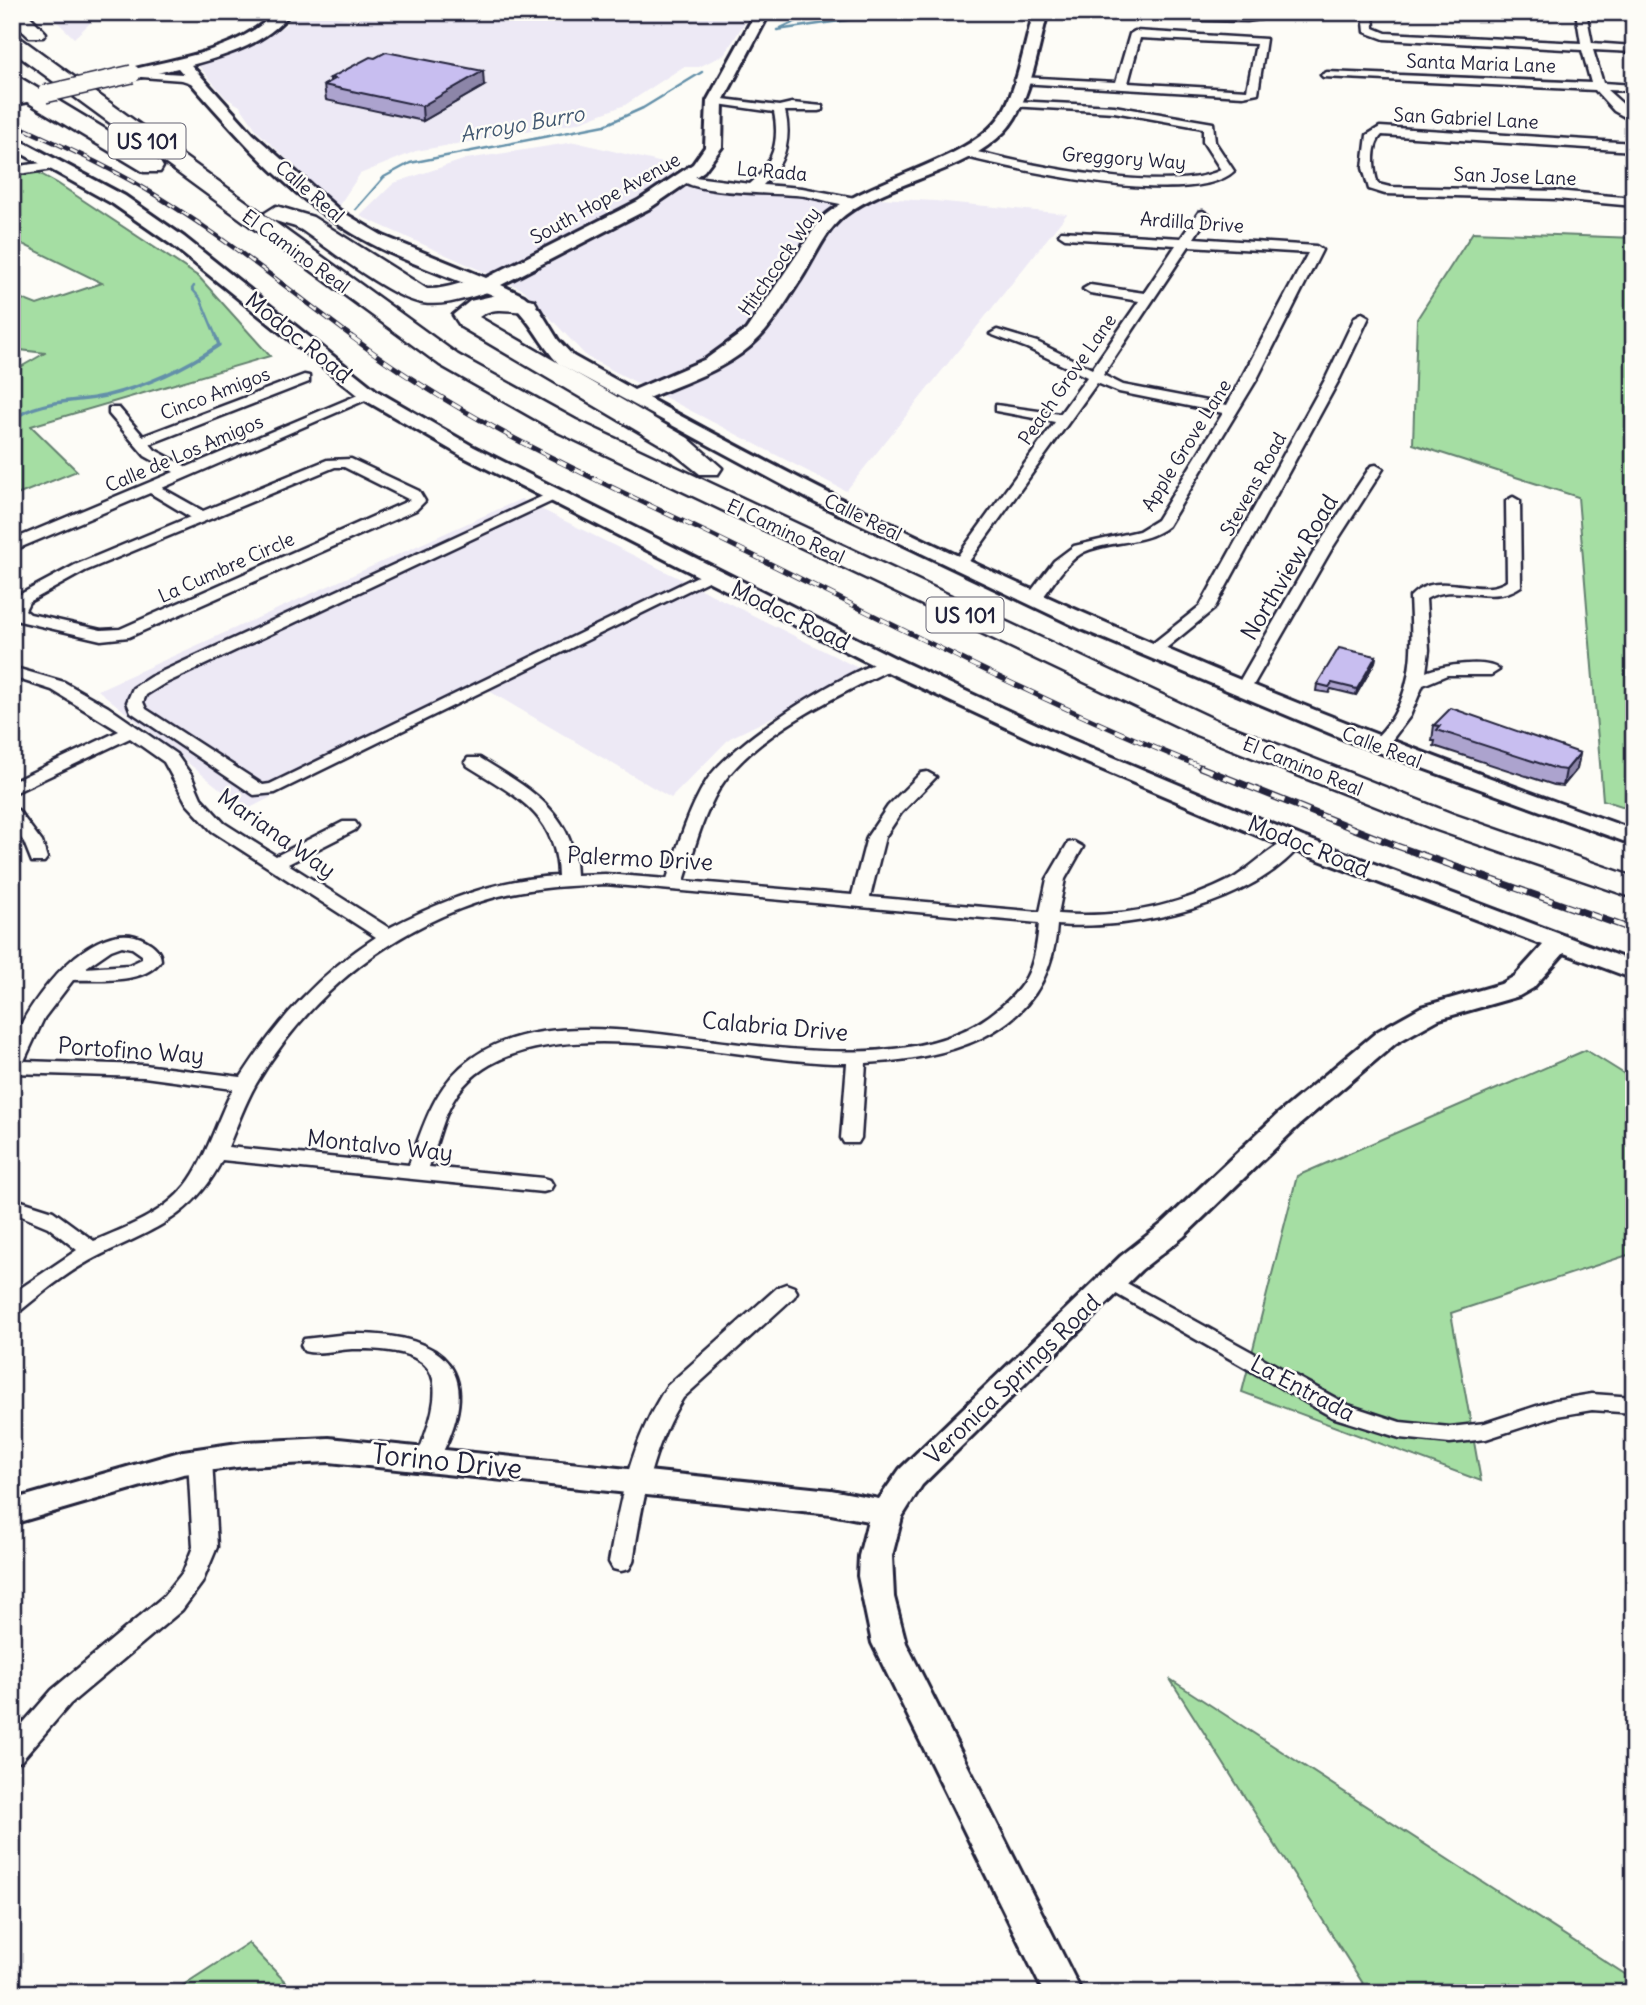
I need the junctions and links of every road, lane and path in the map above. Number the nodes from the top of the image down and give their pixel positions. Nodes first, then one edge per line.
1 (284, 12) edge
2 (763, 12) edge
3 (1261, 12) edge
4 (1368, 12) edge
5 (1581, 12) edge
6 (1041, 13) edge
7 (13, 14) edge
8 (1105, 14) edge
9 (12, 40) edge
10 (1588, 47) junction
11 (1634, 49) edge
12 (180, 61) junction
13 (132, 74) junction
14 (1327, 75) dead end
15 (12, 79) edge
16 (1020, 80) junction
17 (197, 82) junction
18 (1122, 86) junction
19 (1595, 86) junction
20 (1634, 88) edge
21 (29, 97) edge
22 (715, 101) junction
23 (1013, 107) junction
24 (818, 108) dead end
25 (779, 109) junction
26 (1634, 119) edge
27 (12, 141) edge
28 (1634, 147) edge
29 (970, 150) junction
30 (56, 165) junction
31 (12, 171) edge
32 (687, 180) junction
33 (753, 188) junction
34 (1395, 191) joint
35 (855, 202) junction
36 (1634, 202) edge
37 (276, 213) junction
38 (1203, 215) dead end
39 (1065, 234) dead end
40 (282, 241) junction
41 (1186, 242) junction
42 (1316, 250) joint
43 (487, 285) junction
44 (1090, 289) dead end
45 (1147, 298) junction
46 (525, 305) junction
47 (465, 315) junction
48 (1362, 317) dead end
49 (997, 334) dead end
50 (1094, 377) junction
51 (304, 379) dead end
52 (370, 396) junction
53 (632, 398) junction
54 (1001, 408) dead end
55 (1231, 410) junction
56 (114, 411) dead end
57 (1063, 419) junction
58 (141, 442) junction
59 (709, 468) junction
60 (1376, 469) dead end
61 (185, 472) junction
62 (149, 487) junction
63 (554, 495) junction
64 (1513, 501) dead end
65 (200, 516) junction
66 (12, 546) edge
67 (960, 564) junction
68 (712, 575) junction
69 (1034, 598) junction
70 (1153, 650) junction
71 (889, 664) junction
72 (1492, 670) dead end
73 (12, 672) edge
74 (1416, 682) junction
75 (1243, 690) junction
76 (132, 731) junction
77 (1379, 745) junction
78 (474, 762) dead end
79 (927, 777) dead end
80 (12, 789) edge
81 (12, 814) edge
82 (349, 826) dead end
83 (1634, 838) edge
84 (1294, 842) junction
85 (1074, 847) dead end
86 (38, 858) dead end
87 (1634, 863) edge
88 (275, 864) junction
89 (567, 878) junction
90 (674, 884) junction
91 (1634, 888) edge
92 (860, 900) junction
93 (1049, 916) junction
94 (388, 936) junction
95 (1559, 943) junction
96 (1634, 971) edge
97 (68, 975) dead end
98 (857, 1057) junction
99 (12, 1067) edge
100 (246, 1084) junction
101 (851, 1138) dead end
102 (213, 1152) junction
103 (416, 1173) junction
104 (543, 1185) dead end
105 (12, 1205) edge
106 (91, 1251) junction
107 (1112, 1282) junction
108 (786, 1292) dead end
109 (12, 1306) edge
110 (312, 1345) dead end
111 (1634, 1405) edge
112 (428, 1459) junction
113 (200, 1460) junction
114 (636, 1480) junction
115 (12, 1512) edge
116 (886, 1513) junction
117 (621, 1562) dead end
118 (12, 1754) edge
119 (1063, 1993) edge

1 - 12 street
2 - 22 street, South Hope Avenue
3 - 8 street
4 - 10 street
5 - 10 street
6 - 8 street
6 - 16 street, Hitchcock Way
7 - 37 highway, El Camino Real / US 101
9 - 40 highway, El Camino Real / US 101
10 - 11 street
10 - 19 street
12 - 13 street
12 - 17 street, Calle Real
13 - 17 street
13 - 21 street, bridge
14 - 19 street, Santa Maria Lane
15 - 21 highway
16 - 18 street
16 - 23 street, Hitchcock Way
17 - 43 street, Calle Real
18 - 18 street
19 - 20 street, Santa Maria Lane
19 - 26 street
21 - 40 highway
22 - 25 street
22 - 32 street, South Hope Avenue
23 - 29 street, Hitchcock Way
23 - 29 street, Greggory Way
24 - 25 street
25 - 33 street
27 - 30 street, Modoc Road
28 - 34 street, San Gabriel Lane
29 - 35 street, Hitchcock Way
30 - 31 street
30 - 52 street, Modoc Road
32 - 33 street, La Rada
32 - 43 street, South Hope Avenue
33 - 35 street, La Rada
34 - 36 street, San Jose Lane
35 - 53 street, Hitchcock Way
37 - 43 highway
37 - 59 highway, El Camino Real / US 101
38 - 41 street, Peach Grove Lane
39 - 41 street, Ardilla Drive
40 - 91 highway, El Camino Real / US 101
41 - 42 street, Ardilla Drive
41 - 45 street, Peach Grove Lane
42 - 55 street, Apple Grove Lane
43 - 46 street, Calle Real
43 - 47 highway
44 - 45 street
45 - 50 street, Peach Grove Lane
46 - 47 highway
46 - 53 street, Calle Real
47 - 59 highway
48 - 70 street, Stevens Road
49 - 50 street
50 - 55 street
50 - 57 street, Peach Grove Lane
51 - 58 street, Cinco Amigos
52 - 61 street, Calle de Los Amigos
52 - 63 street, Modoc Road
53 - 67 street, Calle Real
54 - 57 street
55 - 69 street, Apple Grove Lane
56 - 58 street, Cinco Amigos
57 - 67 street, Peach Grove Lane
58 - 61 street, Cinco Amigos
59 - 87 highway, El Camino Real / US 101
60 - 75 street, Northview Road
61 - 62 street, Calle de Los Amigos
62 - 65 street
62 - 66 street, Calle de Los Amigos
63 - 68 street, Modoc Road
63 - 68 street
64 - 74 street
65 - 65 street, La Cumbre Circle
67 - 69 street, Calle Real
68 - 71 street, Modoc Road
69 - 70 street, Calle Real
70 - 75 street, Calle Real
71 - 84 street, Modoc Road
71 - 90 street
72 - 74 street
73 - 76 street, Mariana Way
74 - 77 street
75 - 77 street, Calle Real
76 - 80 street
76 - 88 street, Mariana Way
77 - 83 street, Calle Real
78 - 89 street
79 - 92 street
81 - 86 street
82 - 88 street
84 - 93 street, Palermo Drive
84 - 95 street, Modoc Road
85 - 93 street, Calabria Drive
88 - 94 street, Mariana Way
89 - 90 street, Palermo Drive
89 - 94 street, Palermo Drive
90 - 92 street, Palermo Drive
92 - 93 street, Palermo Drive
93 - 98 street, Calabria Drive
94 - 100 street, Palermo Drive
95 - 96 street, Modoc Road
95 - 107 street, Veronica Springs Road
97 - 99 street
98 - 101 street
98 - 103 street, Calabria Drive
99 - 100 street, Portofino Way
100 - 102 street, Palermo Drive
102 - 103 street, Montalvo Way
102 - 106 street, Palermo Drive
103 - 104 street, Montalvo Way
105 - 106 street
106 - 109 street, Palermo Drive
107 - 111 street, La Entrada
107 - 116 street, Veronica Springs Road
108 - 114 street
110 - 112 street
112 - 113 street, Torino Drive
112 - 114 street, Torino Drive
113 - 115 street, Torino Drive
113 - 118 street
114 - 116 street, Torino Drive
114 - 117 street
116 - 119 street, Veronica Springs Road

